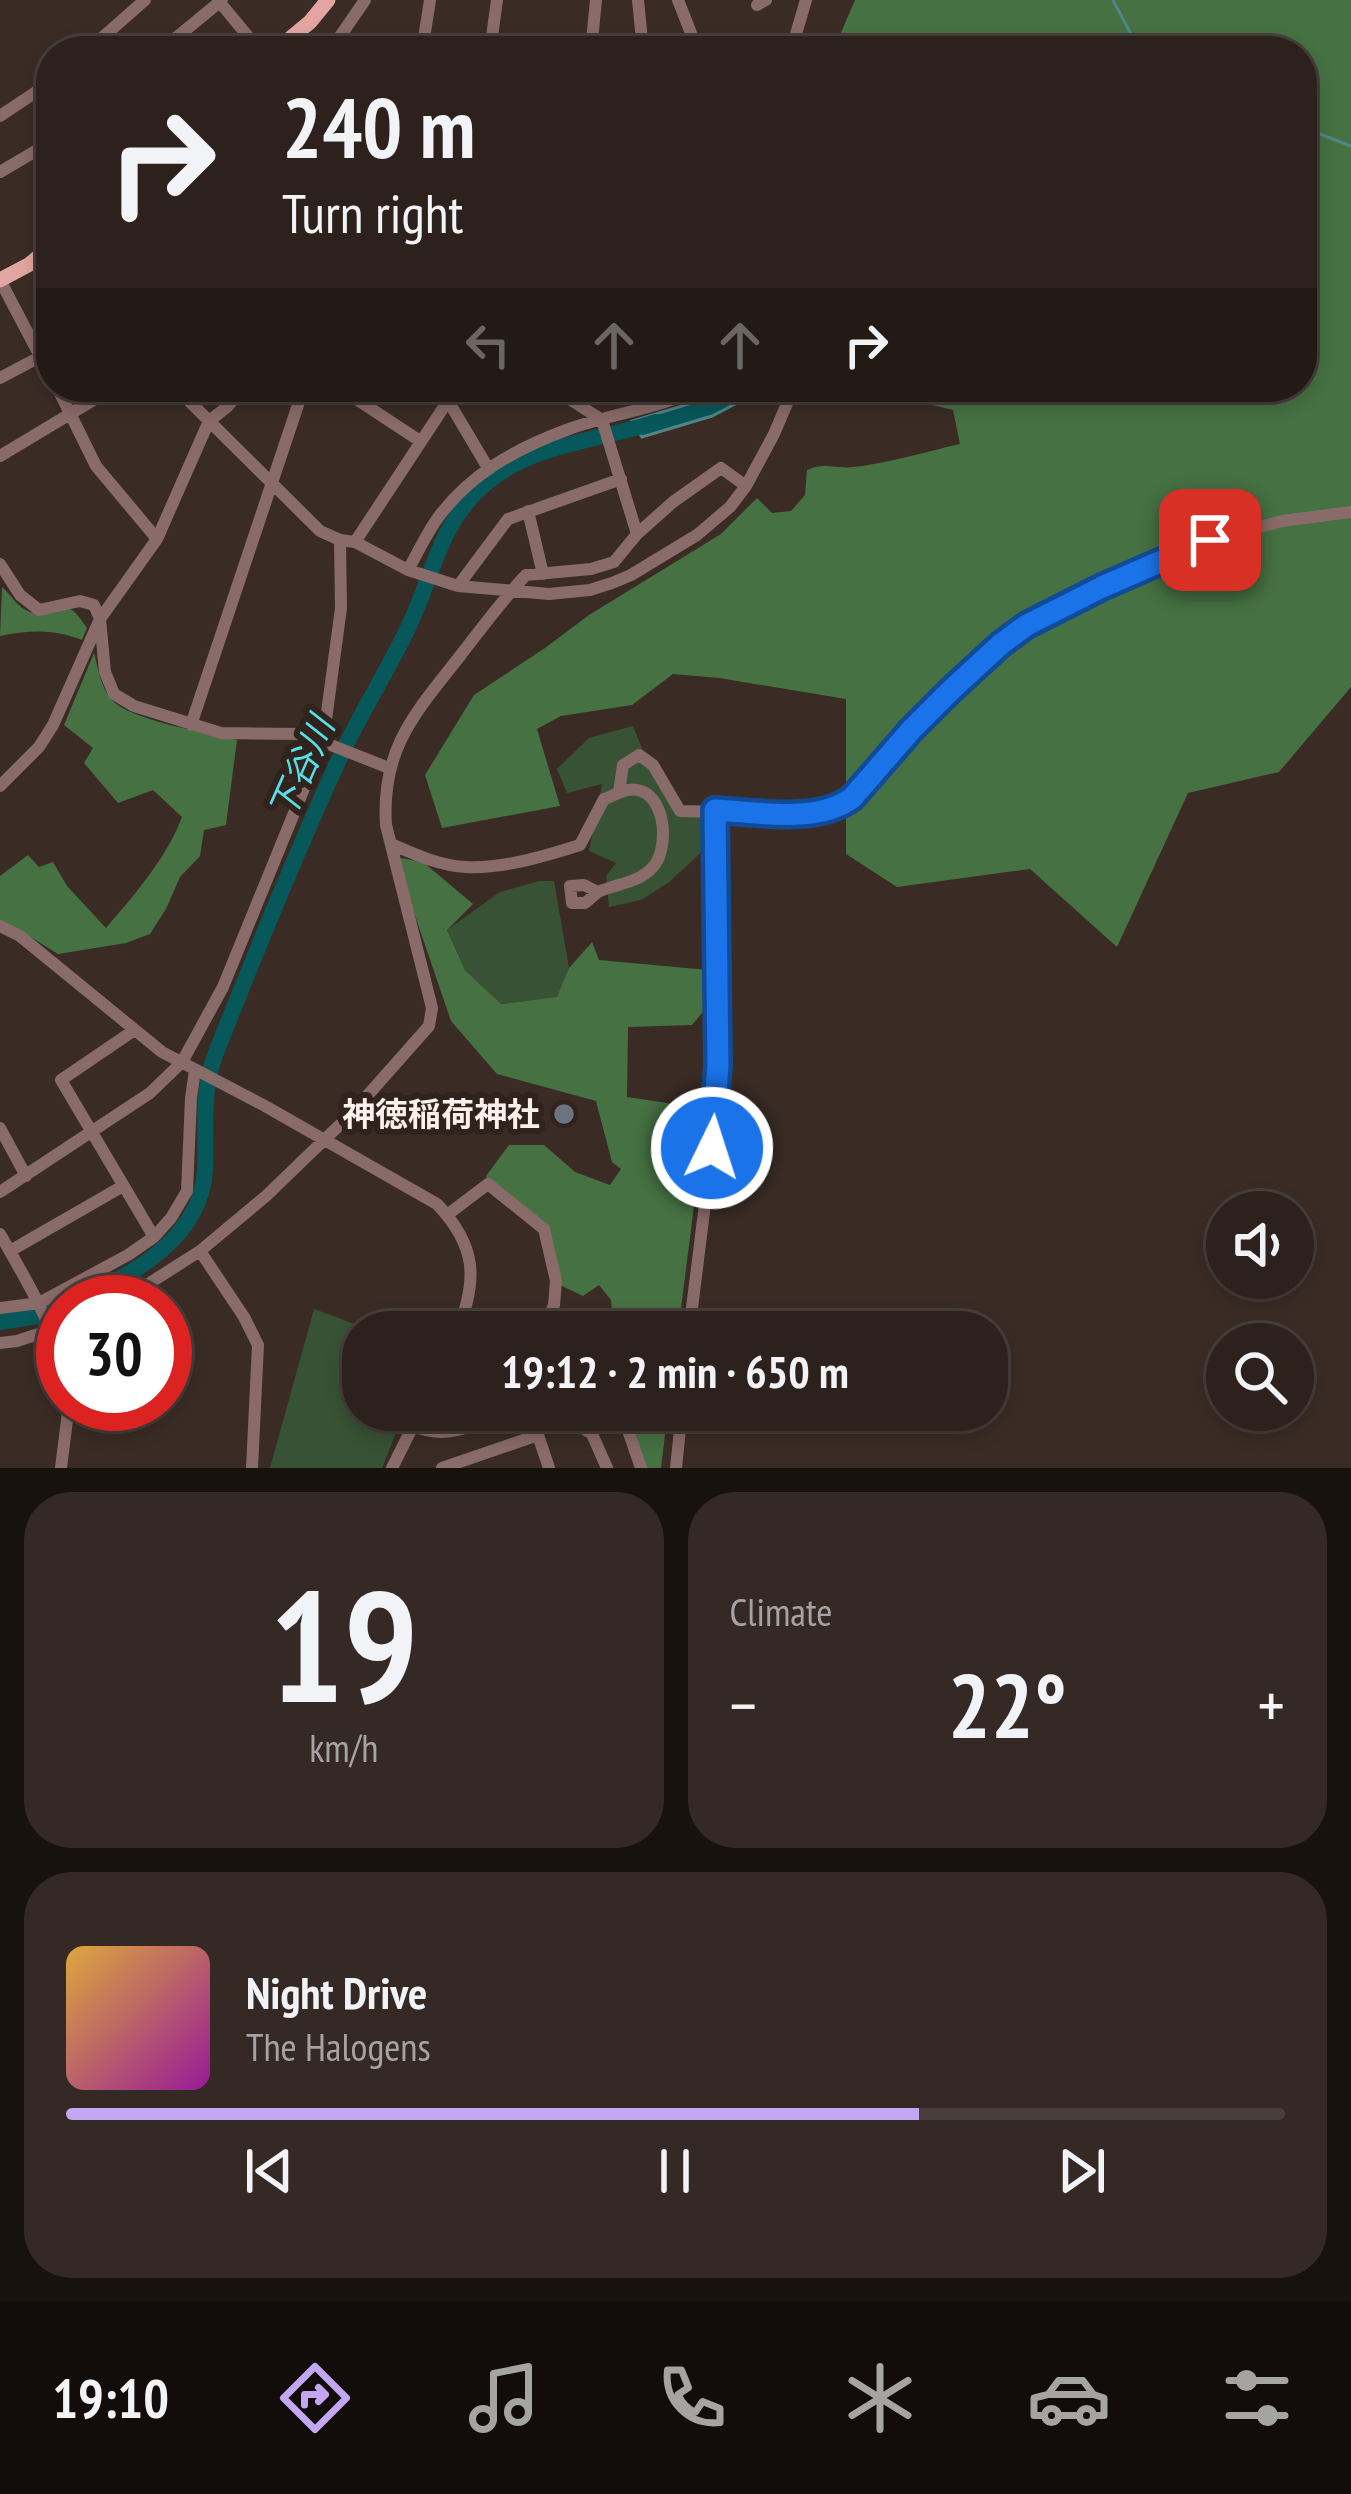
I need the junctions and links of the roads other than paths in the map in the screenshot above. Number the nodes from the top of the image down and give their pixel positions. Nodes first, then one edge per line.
1 (145, 0) edge
2 (328, 0) edge
3 (365, 0) edge
4 (430, 0) edge
5 (497, 0) edge
6 (596, 0) edge
7 (638, 0) edge
8 (678, 0) edge
9 (220, 1) edge
10 (804, 1) edge
11 (104, 36) edge
12 (178, 36) edge
13 (248, 36) edge
14 (293, 36) edge
15 (341, 36) edge
16 (424, 36) edge
17 (492, 36) edge
18 (592, 36) edge
19 (642, 36) edge
20 (692, 36) edge
21 (795, 36) edge
22 (36, 92) edge
23 (0, 116) edge
24 (36, 151) edge
25 (0, 172) edge
26 (36, 259) edge
27 (0, 280) edge
28 (36, 338) edge
29 (36, 359) edge
30 (0, 378) edge
31 (64, 402) edge
32 (89, 402) edge
33 (190, 402) edge
34 (231, 402) edge
35 (299, 402) edge
36 (361, 402) edge
37 (447, 402) edge
38 (449, 402) edge
39 (574, 402) edge
40 (663, 402) edge
41 (788, 402) edge
42 (70, 413) junction
43 (602, 420) junction
44 (209, 421) junction
45 (420, 441) junction
46 (0, 456) edge
47 (488, 468) junction
48 (621, 479) junction
49 (273, 484) junction
50 (746, 486) junction
51 (528, 512) junction
52 (1351, 512) edge
53 (637, 534) junction
54 (158, 539) junction
55 (347, 541) junction
56 (0, 564) edge
57 (413, 572) junction
58 (543, 574) junction
59 (458, 586) junction
60 (510, 593) junction
61 (100, 619) junction
62 (191, 725) junction
63 (328, 745) junction
64 (389, 768) junction
65 (0, 786) edge
66 (619, 793) junction
67 (715, 810) junction
68 (391, 844) junction
69 (598, 892) dead end
70 (0, 926) edge
71 (133, 1031) junction
72 (182, 1062) junction
73 (197, 1072) junction
74 (0, 1128) edge
75 (93, 1133) junction
76 (325, 1140) junction
77 (26, 1176) junction
78 (123, 1186) junction
79 (0, 1192) edge
80 (448, 1215) junction
81 (0, 1234) edge
82 (154, 1237) junction
83 (200, 1251) junction
84 (10, 1252) junction
85 (91, 1275) edge
86 (162, 1275) edge
87 (36, 1298) edge
88 (36, 1303) edge
89 (0, 1308) edge
90 (466, 1311) edge
91 (552, 1311) edge
92 (692, 1311) edge
93 (36, 1335) edge
94 (0, 1343) edge
95 (66, 1431) edge
96 (411, 1431) edge
97 (587, 1431) edge
98 (628, 1431) edge
99 (680, 1431) edge
100 (486, 1461) edge
101 (61, 1468) edge
102 (252, 1468) edge
103 (392, 1468) edge
104 (442, 1468) edge
105 (549, 1468) edge
106 (607, 1468) edge
107 (641, 1468) edge
108 (676, 1468) edge

1 - 11 street
2 - 14 main road
3 - 15 street
4 - 16 street
5 - 17 street
6 - 18 street
7 - 19 street
8 - 20 street
9 - 12 street
9 - 13 street
10 - 21 street
22 - 23 street
24 - 25 street
26 - 27 main road
27 - 28 street
29 - 30 street
31 - 42 street
32 - 42 street
33 - 44 street
34 - 44 street
35 - 49 street
36 - 45 street
37 - 45 street
38 - 47 street
39 - 43 street
40 - 43 street
41 - 50 street
42 - 46 street
42 - 54 street
43 - 47 street
43 - 48 street
44 - 49 street
44 - 54 street
45 - 55 street
47 - 57 street
48 - 51 street
48 - 53 street
49 - 55 street
49 - 62 street
50 - 53 street
50 - 60 street
51 - 58 street
51 - 59 street
52 - 67 street
53 - 58 street
54 - 61 street
55 - 57 street
55 - 63 street
56 - 61 street
57 - 59 street
58 - 60 street
59 - 60 street
60 - 64 street
61 - 62 street
61 - 65 street
62 - 63 street
63 - 64 street
63 - 72 street
64 - 68 street
66 - 67 street
66 - 68 street
66 - 69 street
67 - 92 street
68 - 76 street
70 - 71 street
71 - 72 street
71 - 75 street
72 - 73 street
72 - 75 street
73 - 76 street
73 - 82 street
74 - 77 street
75 - 77 street
75 - 78 street
76 - 80 street
76 - 83 street
77 - 79 street
78 - 82 street
78 - 84 street
80 - 90 street
80 - 91 street
81 - 84 street
82 - 85 street
83 - 86 street
83 - 102 street
84 - 87 street
88 - 89 street
93 - 94 street
95 - 101 street
96 - 103 street
97 - 106 street
98 - 107 street
99 - 108 street
100 - 104 street
100 - 105 street

